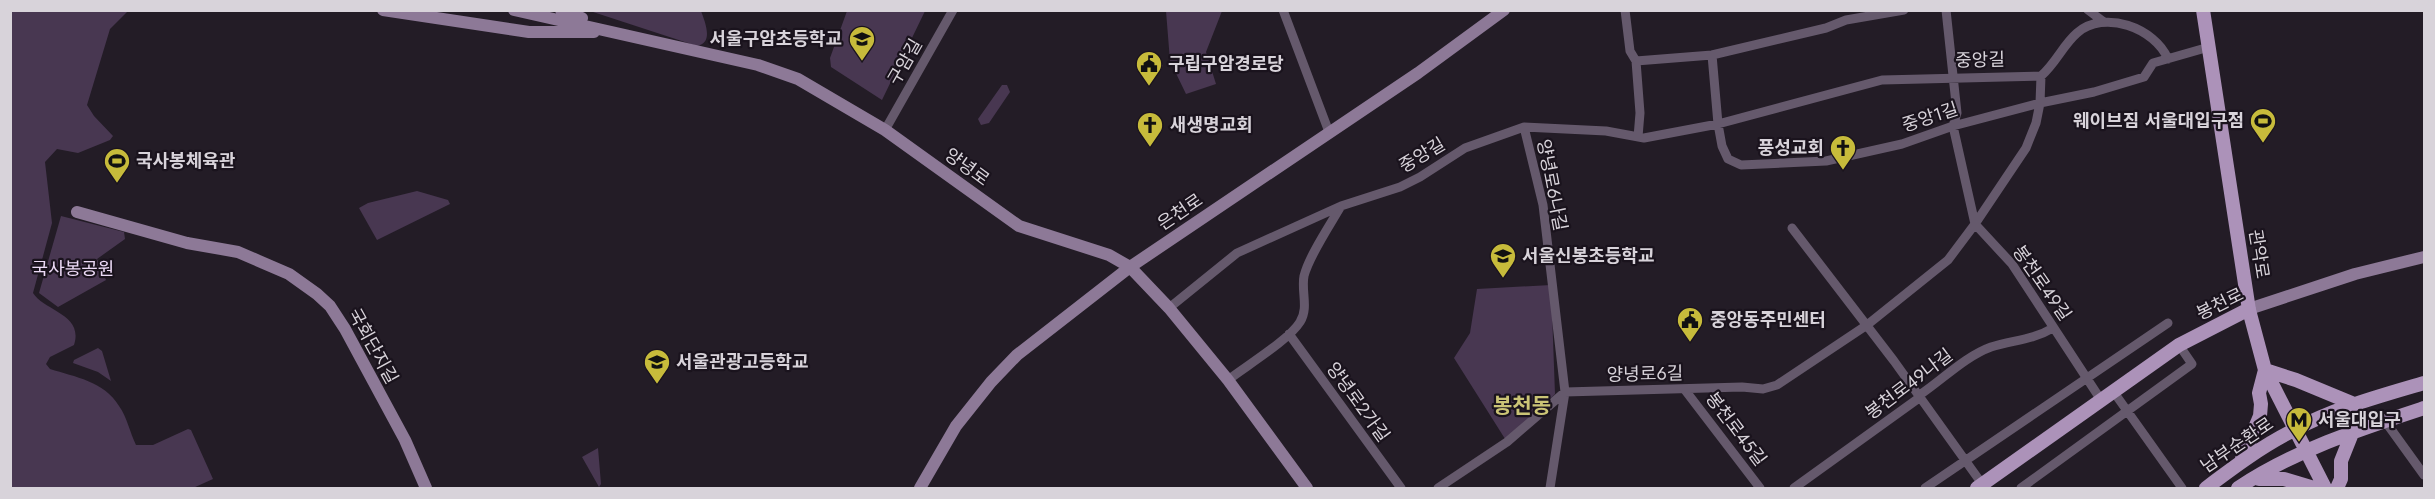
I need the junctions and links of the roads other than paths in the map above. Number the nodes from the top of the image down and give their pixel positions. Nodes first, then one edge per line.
1 (383, 10) edge
2 (561, 10) edge
3 (953, 10) edge
4 (1283, 10) edge
5 (1504, 10) edge
6 (1625, 10) edge
7 (1904, 10) edge
8 (1946, 10) edge
9 (2088, 10) edge
10 (2203, 10) edge
11 (514, 11) edge
12 (2104, 22) junction
13 (619, 32) junction
14 (2209, 47) junction
15 (1712, 56) junction
16 (2168, 59) junction
17 (1636, 61) junction
18 (2041, 76) junction
19 (1954, 77) junction
20 (2040, 103) junction
21 (1718, 124) junction
22 (1953, 126) junction
23 (1524, 127) junction
24 (885, 129) junction
25 (1329, 132) junction
26 (1638, 137) junction
27 (1341, 206) junction
28 (77, 212) dead end
29 (1975, 224) junction
30 (1792, 228) dead end
31 (2424, 257) edge
32 (1130, 267) junction
33 (1169, 308) junction
34 (2249, 309) junction
35 (2168, 324) dead end
36 (1867, 325) junction
37 (2053, 328) junction
38 (1289, 334) junction
39 (2179, 345) junction
40 (2265, 370) junction
41 (2086, 378) junction
42 (1227, 380) junction
43 (2424, 383) edge
44 (1685, 390) junction
45 (2113, 391) junction
46 (1565, 392) junction
47 (1919, 398) junction
48 (2101, 400) junction
49 (2354, 404) junction
50 (2424, 408) edge
51 (2127, 411) junction
52 (2385, 421) junction
53 (2294, 429) junction
54 (2353, 431) junction
55 (2306, 452) junction
56 (1965, 460) junction
57 (2240, 462) junction
58 (2424, 475) edge
59 (2251, 480) junction
60 (1982, 487) edge
61 (426, 489) edge
62 (920, 489) edge
63 (1307, 489) edge
64 (1401, 489) edge
65 (1438, 489) edge
66 (1550, 489) edge
67 (1760, 489) edge
68 (1794, 489) edge
69 (1925, 489) edge
70 (2021, 489) edge
71 (2182, 489) edge
72 (2206, 489) edge
73 (2238, 489) edge
74 (2314, 489) edge
75 (2325, 489) edge
76 (2337, 489) edge

1 - 13 main road
2 - 13 main road
3 - 24 street, 구암길
4 - 25 street
5 - 25 main road, 은천로
6 - 17 street
7 - 15 street
8 - 19 street
9 - 12 street
10 - 14 main road, 관악로
11 - 13 main road, 양녕로
12 - 16 street
12 - 18 street
13 - 24 main road, 양녕로
14 - 16 street
14 - 34 main road, 관악로
15 - 17 street
15 - 21 street
16 - 20 street, 중앙1길
17 - 26 street
18 - 19 street, 중앙길
18 - 20 street, 양녕로6길
19 - 21 street, 중앙길
19 - 22 street
20 - 22 street, 중앙1길
20 - 29 street, 양녕로6길
21 - 22 street, 중앙1길
21 - 26 street, 중앙길
22 - 29 street
23 - 26 street, 중앙길
23 - 27 street, 중앙길
23 - 46 street, 양녕로6나길
24 - 32 main road, 양녕로
25 - 32 main road, 은천로
27 - 33 street, 중앙길
27 - 38 street
28 - 61 main road, 국회단지길
29 - 36 street, 양녕로6길
29 - 37 street, 봉천로49길
30 - 36 street
31 - 34 main road, 봉천로
32 - 33 main road, 양녕로
32 - 62 main road, 은천로
33 - 42 main road, 양녕로
34 - 39 main road, 봉천로
34 - 40 main road, 관악로
35 - 41 street
36 - 44 street, 양녕로6길
36 - 47 street
37 - 41 street, 봉천로49길
37 - 47 street, 봉천로49나길
38 - 42 street
38 - 64 street, 양녕로2가길
39 - 45 main road, 봉천로
39 - 51 street
40 - 49 main road
40 - 53 main road, 관악로
40 - 57 main road
41 - 48 street, 봉천로49길
41 - 56 street
42 - 63 main road, 양녕로
43 - 49 main road, 남부순환로
44 - 46 street, 양녕로6길
44 - 67 street, 봉천로45길
45 - 48 main road, 봉천로
45 - 51 street
46 - 65 street
46 - 66 street, 양녕로6나길
47 - 56 street
47 - 68 street, 봉천로49나길
48 - 60 main road, 봉천로
49 - 53 main road, 남부순환로
50 - 52 main road, 남부순환로
51 - 70 street
51 - 71 street
52 - 54 main road, 남부순환로
52 - 58 street
53 - 55 main road, 관악로
53 - 57 main road, 남부순환로
54 - 55 main road, 남부순환로
54 - 76 main road
55 - 59 main road, 남부순환로
55 - 75 main road, 관악로
56 - 60 street
56 - 69 street
57 - 72 main road, 남부순환로
59 - 73 main road, 남부순환로
59 - 74 main road

